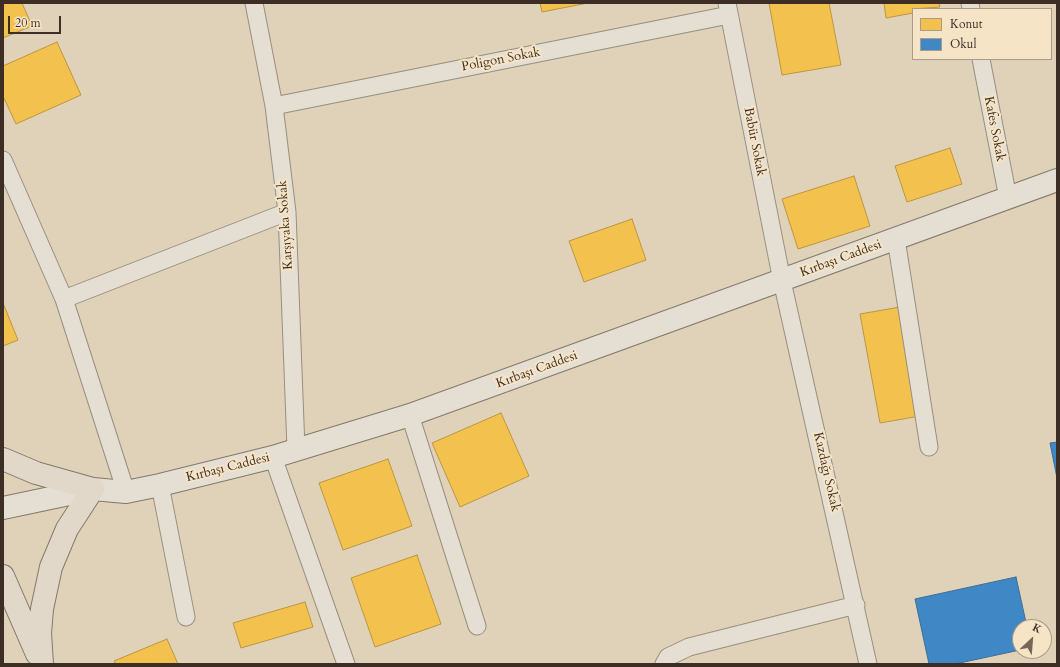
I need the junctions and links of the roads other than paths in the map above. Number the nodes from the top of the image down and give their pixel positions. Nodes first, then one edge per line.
1 (254, 3) edge
2 (728, 9) edge
3 (981, 60) edge
4 (274, 106) junction
5 (3, 160) edge
6 (1057, 180) edge
7 (1008, 198) junction
8 (287, 212) junction
9 (896, 239) junction
10 (782, 281) junction
11 (64, 298) junction
12 (410, 415) junction
13 (929, 447) dead end
14 (296, 449) junction
15 (273, 456) junction
16 (3, 459) edge
17 (160, 485) junction
18 (93, 489) junction
19 (126, 492) junction
20 (3, 508) edge
21 (3, 576) edge
22 (856, 605) junction
23 (186, 617) dead end
24 (477, 626) dead end
25 (42, 664) edge
26 (346, 664) edge
27 (664, 664) edge
28 (868, 664) edge

1 - 4 street, Karşıyaka Sokak
2 - 4 street, Poligon Sokak
2 - 10 street, Babür Sokak
3 - 7 street, Kafes Sokak
4 - 8 street, Karşıyaka Sokak
5 - 11 street
6 - 7 street, Kırbaşı Caddesi
7 - 9 street, Kırbaşı Caddesi
8 - 11 street
8 - 14 street, Karşıyaka Sokak
9 - 10 street, Kırbaşı Caddesi
9 - 13 street
10 - 12 street, Kırbaşı Caddesi
10 - 22 street, Kazdağı Sokak
11 - 19 street
12 - 14 street, Kırbaşı Caddesi
12 - 24 street
14 - 15 street, Kırbaşı Caddesi
15 - 17 street, Kırbaşı Caddesi
15 - 26 street
16 - 18 main road
17 - 19 street, Kırbaşı Caddesi
17 - 23 street
18 - 19 street, Kırbaşı Caddesi
18 - 20 street, Kırbaşı Caddesi
18 - 25 main road
21 - 25 main road
22 - 27 street
22 - 28 street, Kazdağı Sokak

